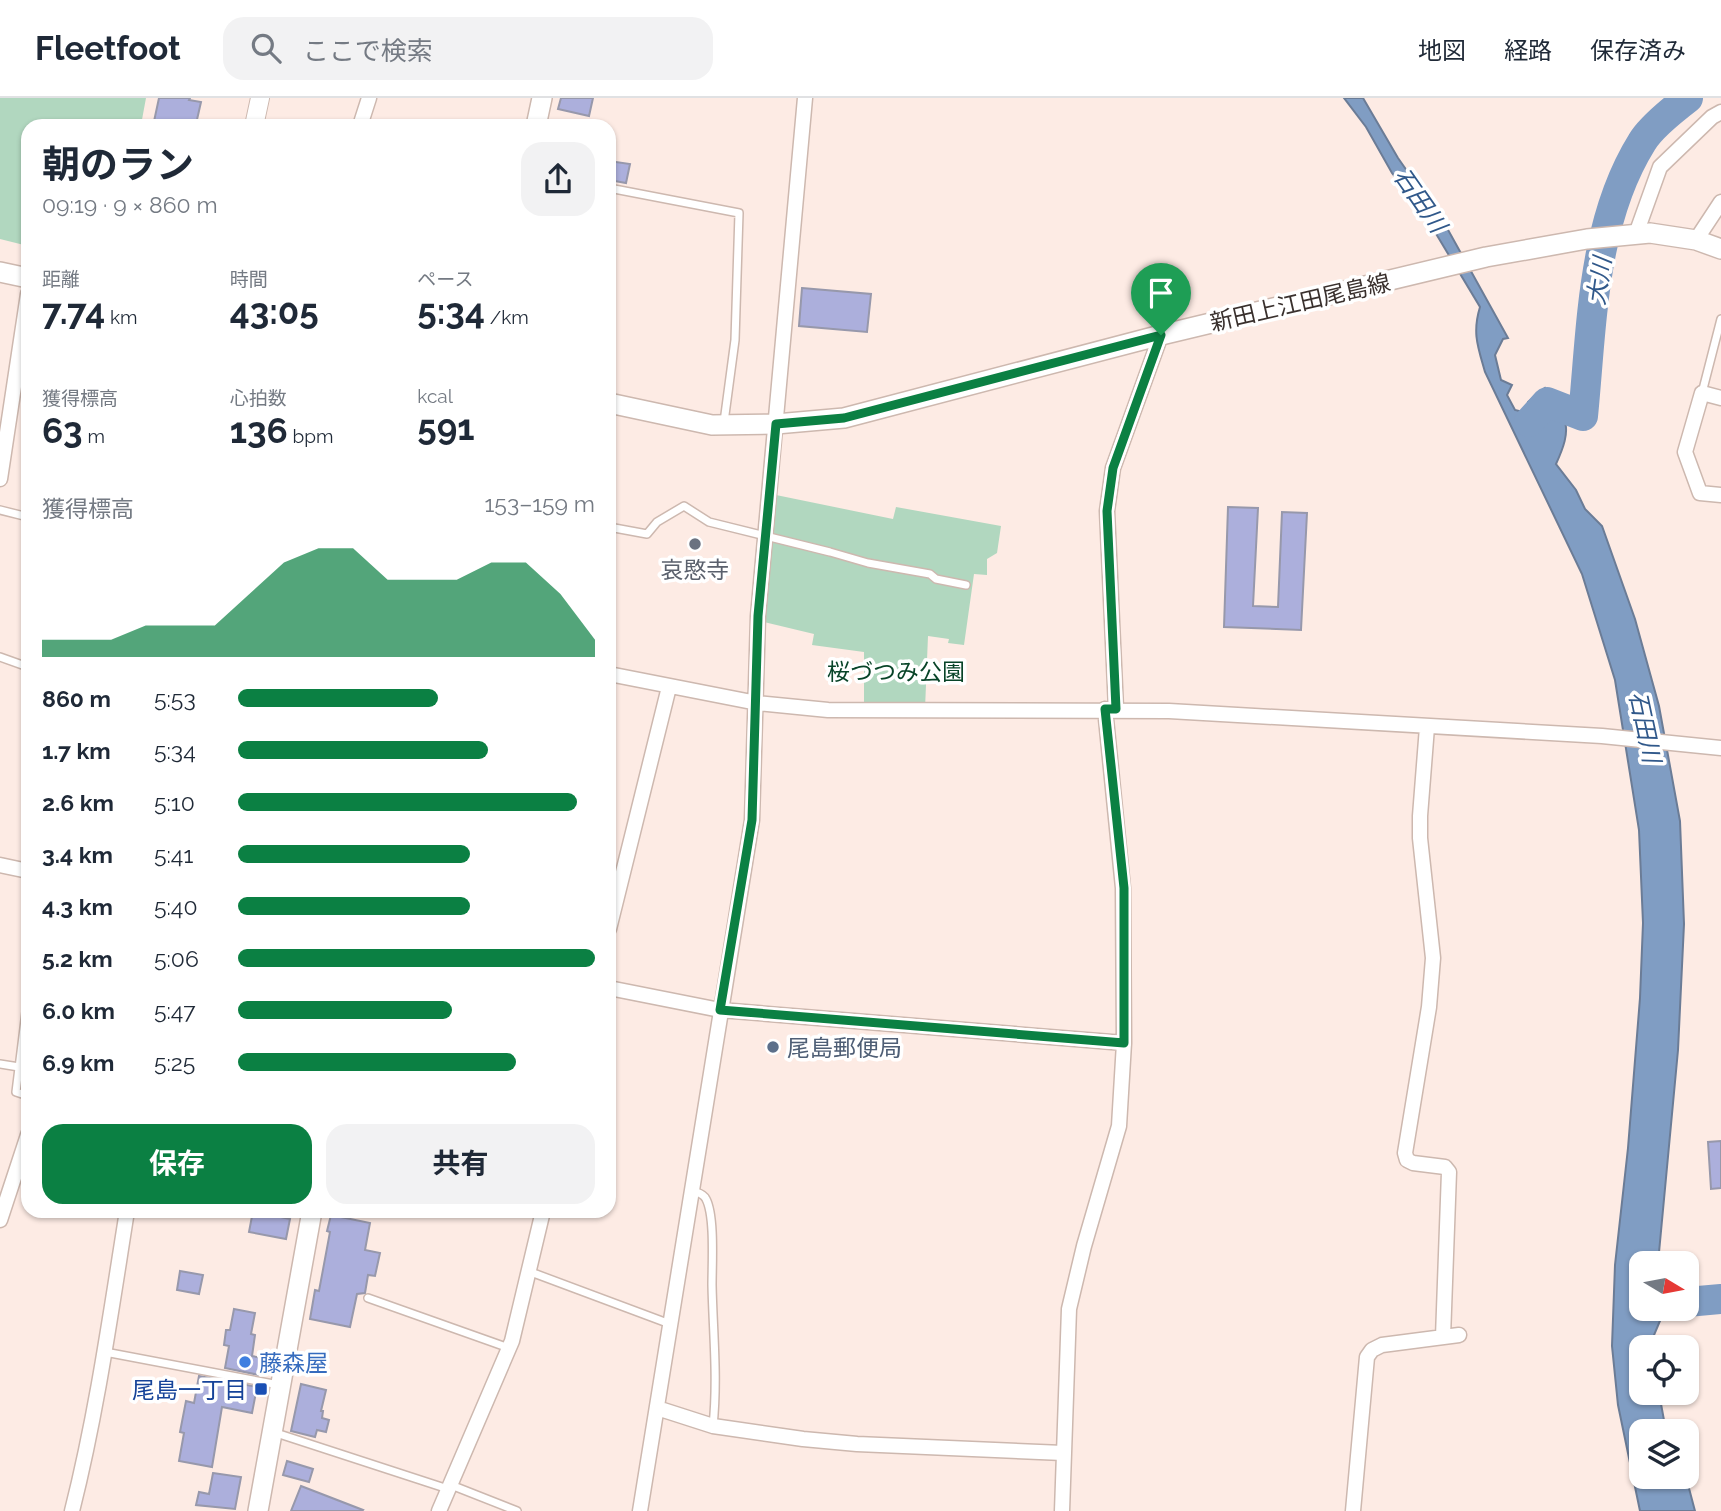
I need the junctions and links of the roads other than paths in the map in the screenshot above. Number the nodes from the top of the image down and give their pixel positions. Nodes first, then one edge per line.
1 (260, 98) edge
2 (369, 98) edge
3 (542, 98) edge
4 (805, 98) edge
5 (1721, 112) edge
6 (256, 119) edge
7 (362, 119) edge
8 (538, 119) edge
9 (616, 189) edge
10 (1721, 202) edge
11 (1636, 234) junction
12 (1696, 240) junction
13 (1721, 249) edge
14 (0, 272) edge
15 (21, 276) edge
16 (1721, 319) edge
17 (1161, 335) junction
18 (21, 340) edge
19 (1702, 393) junction
20 (1721, 398) edge
21 (616, 405) edge
22 (776, 424) junction
23 (723, 425) junction
24 (0, 479) edge
25 (1721, 495) edge
26 (0, 510) edge
27 (21, 515) edge
28 (616, 528) edge
29 (765, 536) junction
30 (966, 586) dead end
31 (0, 657) edge
32 (21, 664) edge
33 (616, 676) edge
34 (669, 687) junction
35 (757, 703) junction
36 (1110, 709) junction
37 (1427, 727) junction
38 (1721, 748) edge
39 (0, 865) edge
40 (21, 870) edge
41 (616, 901) edge
42 (616, 989) edge
43 (720, 1010) junction
44 (1124, 1043) junction
45 (21, 1051) edge
46 (0, 1063) edge
47 (19, 1067) junction
48 (21, 1094) edge
49 (21, 1156) edge
50 (691, 1191) junction
51 (126, 1218) edge
52 (311, 1218) edge
53 (541, 1218) edge
54 (0, 1220) edge
55 (528, 1271) junction
56 (368, 1298) dead end
57 (670, 1324) junction
58 (1459, 1335) dead end
59 (1443, 1337) junction
60 (509, 1348) junction
61 (105, 1352) junction
62 (280, 1385) junction
63 (657, 1408) junction
64 (713, 1426) junction
65 (272, 1432) junction
66 (1063, 1453) junction
67 (450, 1487) junction
68 (72, 1511) edge
69 (258, 1511) edge
70 (439, 1511) edge
71 (517, 1511) edge
72 (640, 1511) edge
73 (1062, 1511) edge
74 (1353, 1511) edge

1 - 6 street
2 - 7 street
3 - 8 main road
4 - 22 street
5 - 11 street
9 - 23 lane
10 - 12 street
11 - 12 main road
11 - 17 main road, 新田上江田尾島線
12 - 13 main road
14 - 15 main road
16 - 19 lane
17 - 22 main road, 新田上江田尾島線
17 - 36 street
18 - 24 street
19 - 20 street
19 - 25 street
21 - 23 main road, 新田上江田尾島線
22 - 23 main road, 新田上江田尾島線
22 - 29 street
26 - 27 lane
28 - 29 lane
29 - 30 lane
29 - 35 street
31 - 32 lane
33 - 34 street
34 - 35 street
34 - 41 street
35 - 36 street
35 - 43 street
36 - 37 street
36 - 44 street
37 - 38 street
37 - 59 street
39 - 40 street
42 - 43 street
43 - 44 street
43 - 50 street
44 - 66 street
45 - 47 lane
46 - 47 lane
47 - 48 lane
49 - 54 street
50 - 57 street
50 - 64 lane
51 - 61 street
52 - 62 main road
53 - 55 street
55 - 57 lane
55 - 60 street
56 - 60 lane
57 - 63 street
58 - 59 street
59 - 74 street
60 - 67 street
61 - 62 lane
61 - 68 street
62 - 65 main road
63 - 64 street
63 - 72 street
64 - 66 street
65 - 67 lane
65 - 69 main road
66 - 73 street
67 - 70 street
67 - 71 lane

